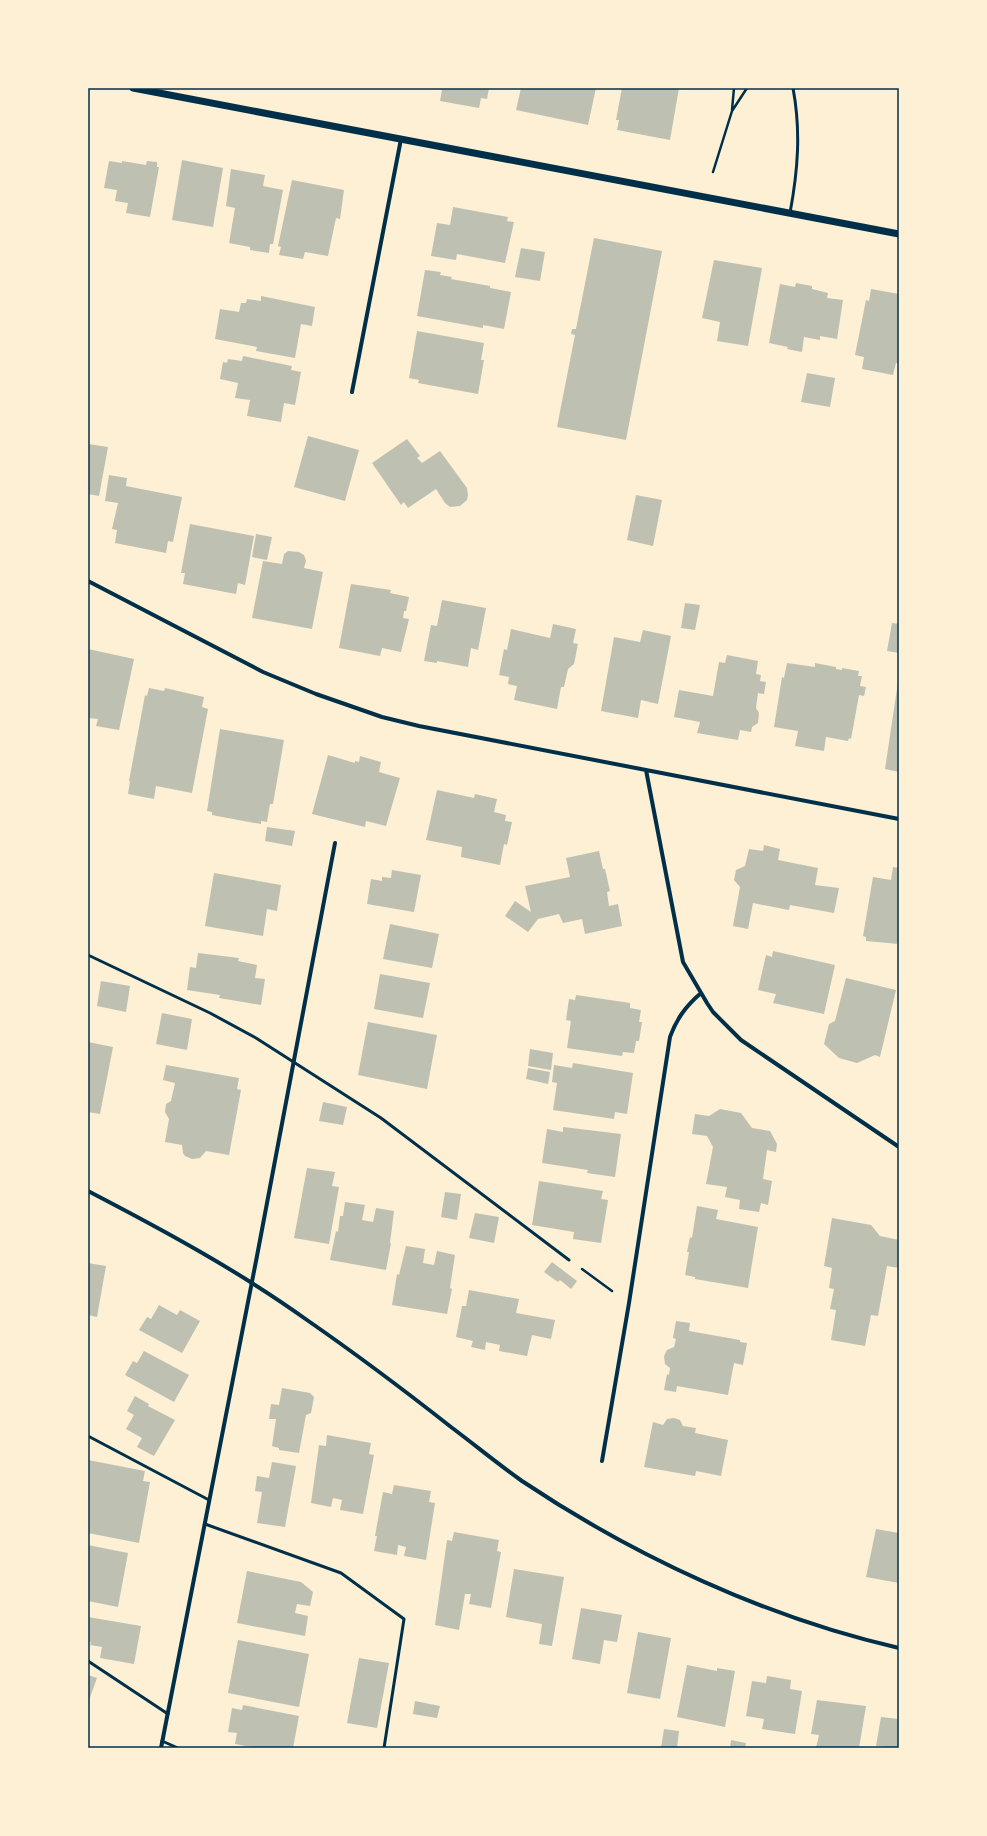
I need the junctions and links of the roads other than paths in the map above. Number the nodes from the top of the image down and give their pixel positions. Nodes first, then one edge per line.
1 (133, 88) edge
2 (793, 88) edge
3 (401, 139) junction
4 (790, 213) junction
5 (899, 234) edge
6 (352, 392) dead end
7 (88, 581) edge
8 (646, 770) junction
9 (899, 820) edge
10 (335, 843) dead end
11 (88, 955) edge
12 (700, 993) junction
13 (294, 1063) junction
14 (899, 1147) edge
15 (88, 1191) edge
16 (569, 1260) road end
17 (252, 1284) junction
18 (88, 1436) edge
19 (602, 1461) dead end
20 (209, 1500) junction
21 (204, 1524) junction
22 (899, 1648) edge
23 (88, 1661) edge
24 (168, 1714) junction
25 (162, 1741) junction
26 (161, 1748) edge
27 (178, 1748) edge
28 (384, 1748) edge

1 - 3 street
2 - 4 lane
3 - 4 street
3 - 6 street
4 - 5 street
7 - 8 street
8 - 9 street
8 - 12 street
10 - 13 street
11 - 13 lane
12 - 14 street
12 - 19 street
13 - 16 lane
13 - 17 street
15 - 17 street
17 - 20 street
17 - 22 street
18 - 20 lane
20 - 21 street
21 - 24 street
21 - 28 lane
23 - 24 lane
24 - 25 street
25 - 26 street
25 - 27 lane

